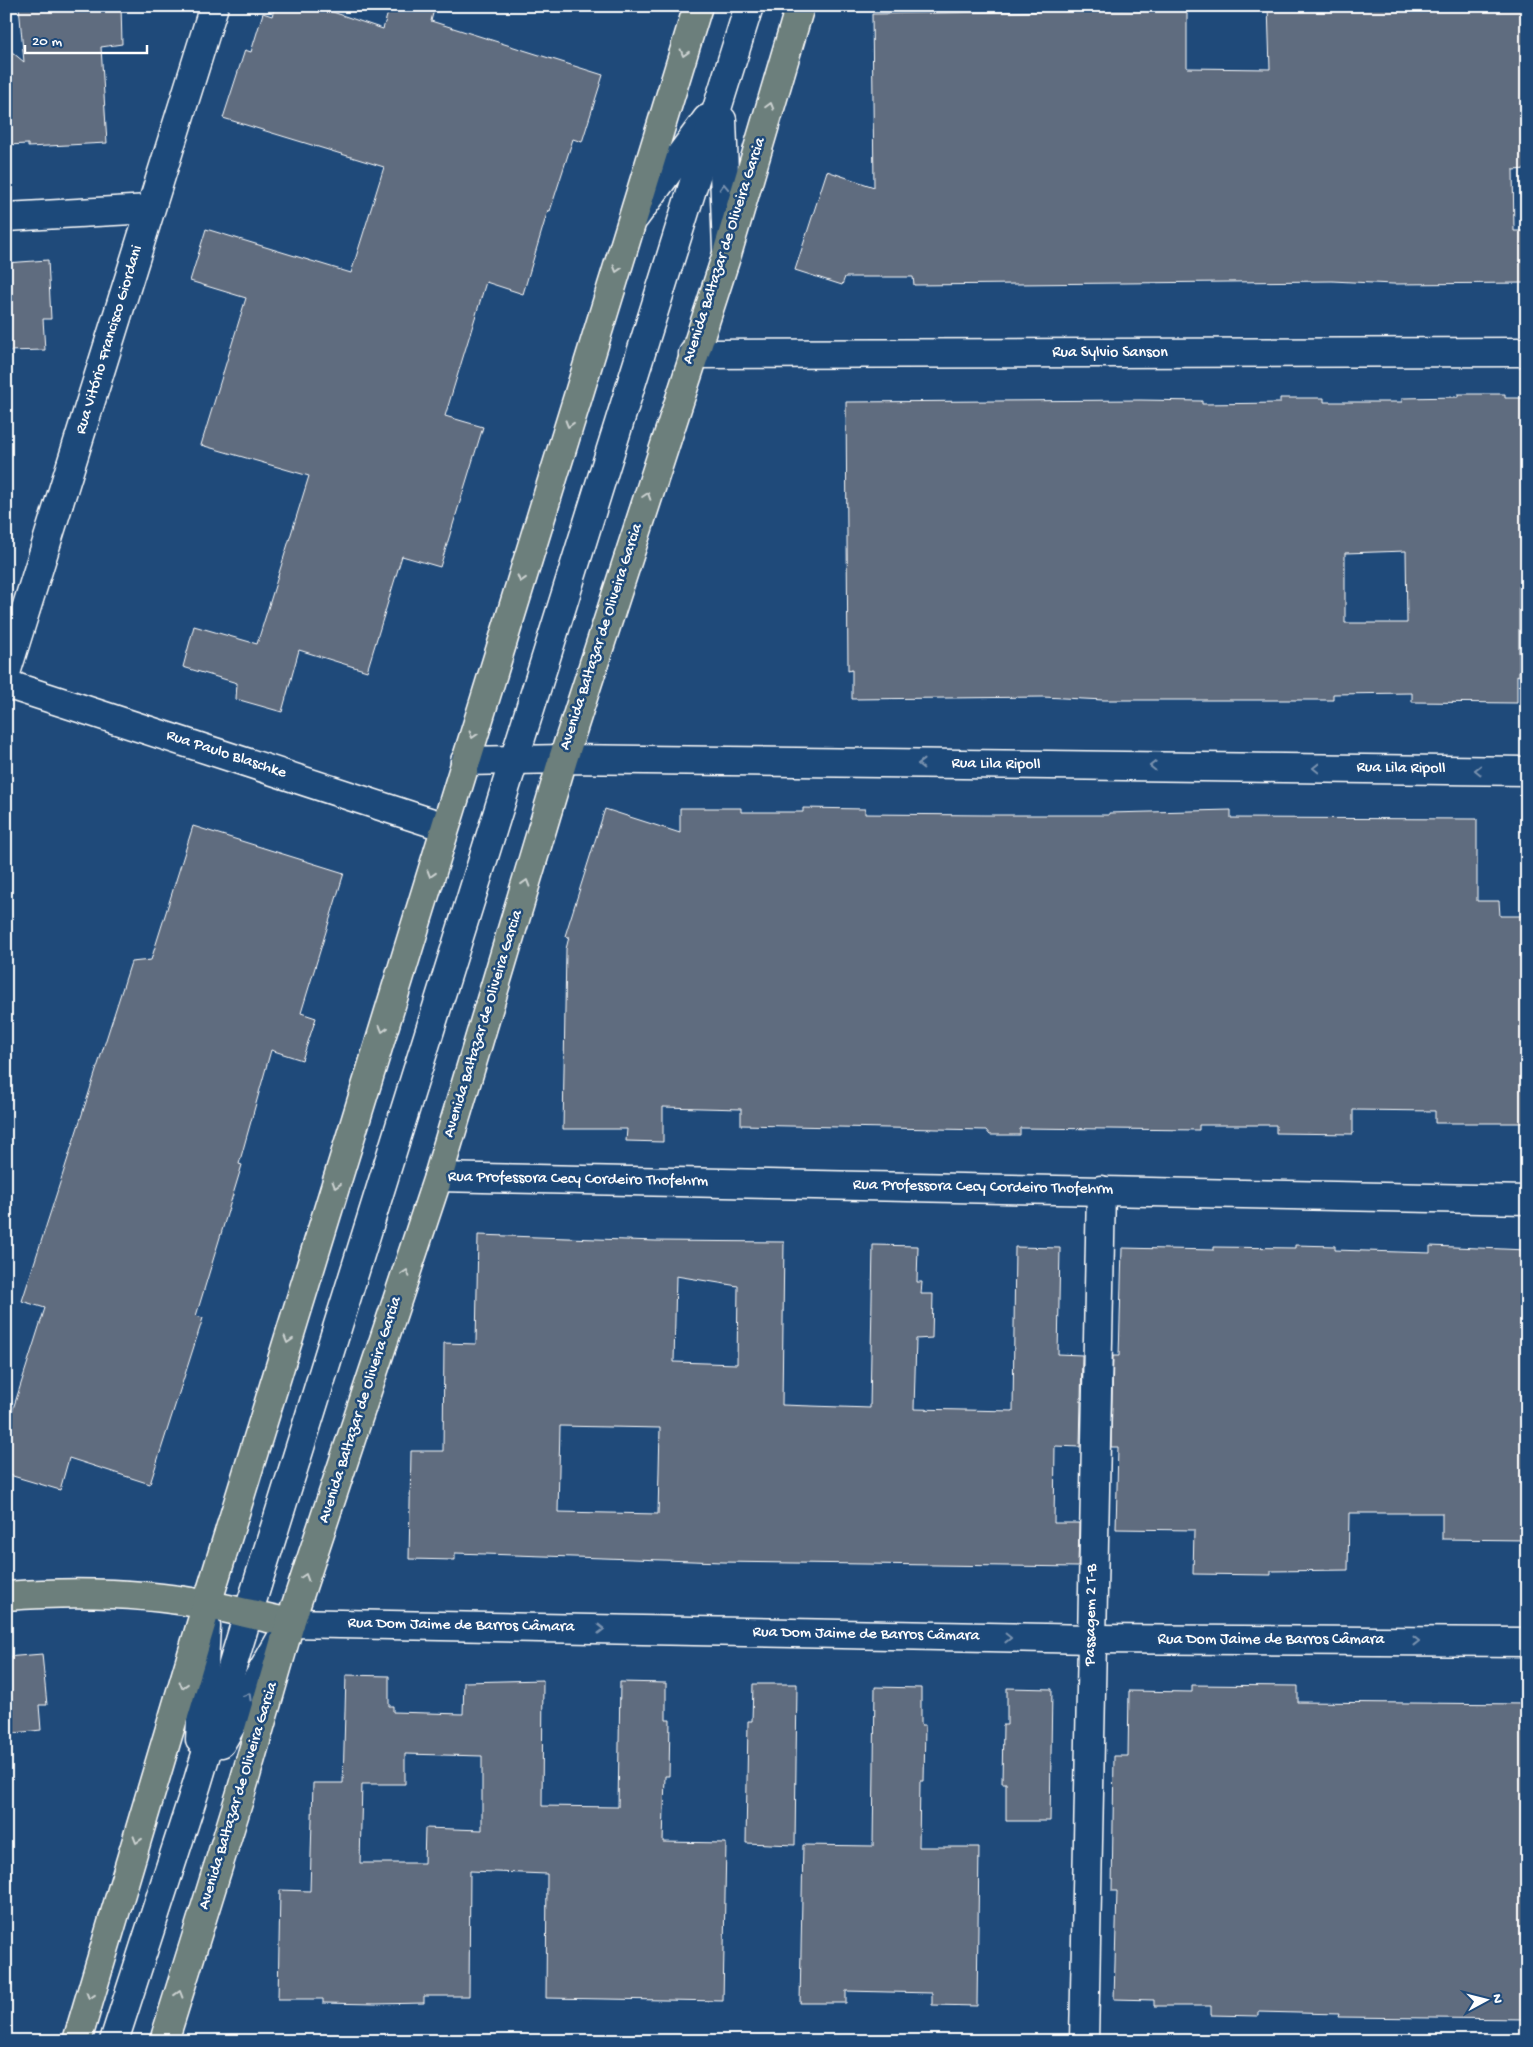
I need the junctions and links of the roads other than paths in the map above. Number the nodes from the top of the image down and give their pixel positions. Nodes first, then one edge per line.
1 (214, 6) edge
2 (698, 6) edge
3 (749, 6) edge
4 (800, 6) edge
5 (721, 99) junction
6 (150, 209) junction
7 (6, 217) edge
8 (631, 222) junction
9 (727, 254) junction
10 (1527, 352) edge
11 (693, 354) junction
12 (6, 673) edge
13 (6, 684) edge
14 (563, 759) junction
15 (514, 760) junction
16 (465, 761) junction
17 (1527, 771) edge
18 (446, 827) junction
19 (438, 1177) junction
20 (1101, 1190) junction
21 (1527, 1200) edge
22 (6, 1596) edge
23 (207, 1604) junction
24 (248, 1614) junction
25 (290, 1623) junction
26 (1092, 1639) junction
27 (1527, 1642) edge
28 (197, 1784) junction
29 (77, 2041) edge
30 (114, 2041) edge
31 (164, 2041) edge
32 (1084, 2041) edge

1 - 6 street, Rua Vitório Francisco Giordani
2 -> 8 main road
3 - 5 street
9 -> 4 main road, Avenida Baltazar de Oliveira Garcia
5 - 8 street
9 -> 5 street
5 - 15 street
6 - 7 street
6 - 12 street, Rua Vitório Francisco Giordani
8 -> 16 main road
9 - 11 main road, Avenida Baltazar de Oliveira Garcia
10 - 11 street, Rua Sylvio Sanson
14 -> 11 main road, Avenida Baltazar de Oliveira Garcia
13 - 18 street, Rua Paulo Blaschke
14 - 15 street, Rua Lila Ripoll
17 -> 14 street, Rua Lila Ripoll
19 -> 14 main road, Avenida Baltazar de Oliveira Garcia
15 - 16 street, Rua Lila Ripoll
15 - 24 street
16 - 18 main road
18 -> 23 main road
19 - 20 street, Rua Professora Cecy Cordeiro Thofehrm
25 -> 19 main road, Avenida Baltazar de Oliveira Garcia
20 - 21 street, Rua Professora Cecy Cordeiro Thofehrm
20 - 26 street, Passagem 2 T-B
22 - 23 main road, Rua Dom Jaime de Barros Câmara
23 - 24 main road, Rua Dom Jaime de Barros Câmara
23 - 28 street
23 -> 29 main road
24 - 25 main road, Rua Dom Jaime de Barros Câmara
24 - 28 street
25 -> 26 street, Rua Dom Jaime de Barros Câmara
28 -> 25 street
31 -> 25 main road, Avenida Baltazar de Oliveira Garcia
26 -> 27 street, Rua Dom Jaime de Barros Câmara
26 - 32 street, Passagem 2 T-B
28 - 30 street

